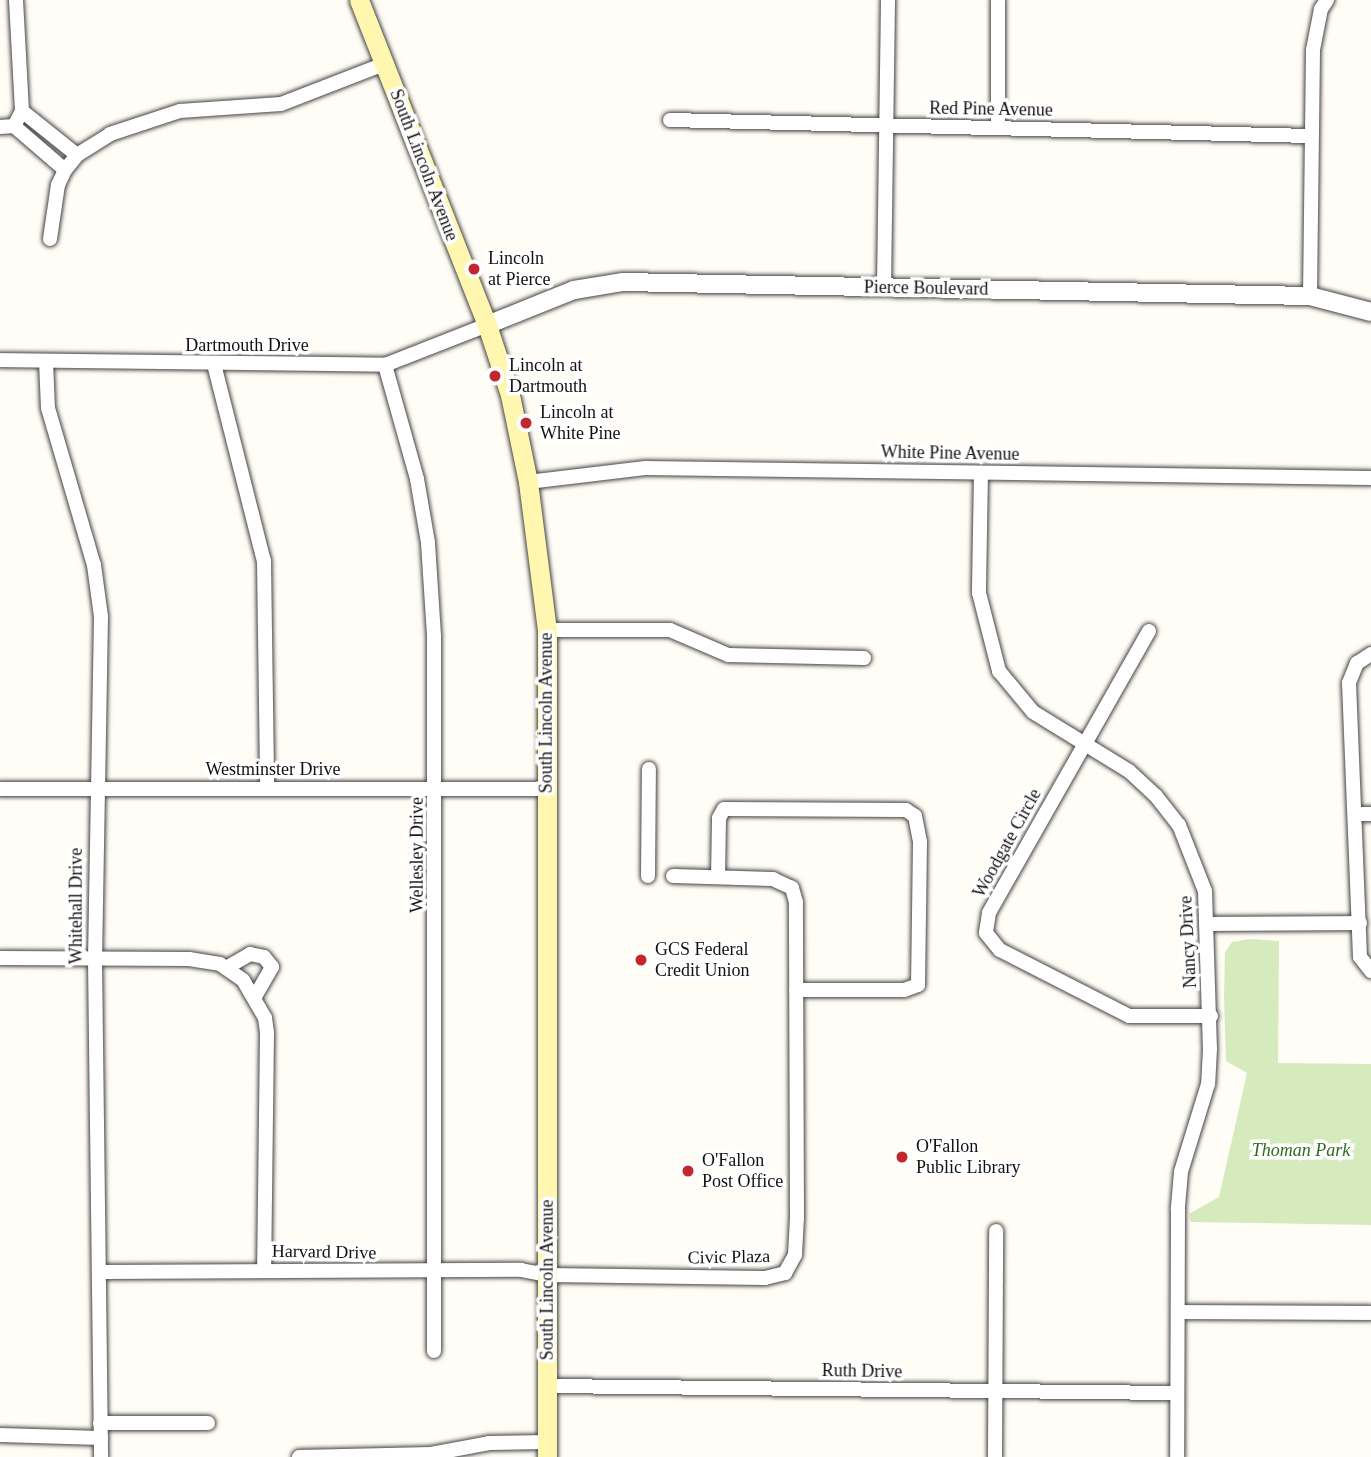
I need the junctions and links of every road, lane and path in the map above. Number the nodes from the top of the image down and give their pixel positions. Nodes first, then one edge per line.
1 (16, 0) edge
2 (359, 0) edge
3 (888, 0) edge
4 (999, 0) edge
5 (1327, 0) edge
6 (384, 64) junction
7 (22, 111) junction
8 (670, 120) dead end
9 (883, 125) junction
10 (7, 127) edge
11 (998, 128) junction
12 (1312, 136) junction
13 (77, 155) junction
14 (65, 170) junction
15 (50, 239) dead end
16 (884, 287) junction
17 (1310, 296) junction
18 (1371, 312) edge
19 (487, 325) junction
20 (0, 360) edge
21 (46, 361) junction
22 (214, 364) junction
23 (385, 365) junction
24 (981, 473) junction
25 (1371, 478) edge
26 (528, 482) junction
27 (547, 630) junction
28 (1149, 631) dead end
29 (1371, 654) edge
30 (864, 658) dead end
31 (1084, 745) junction
32 (649, 769) dead end
33 (0, 789) edge
34 (96, 789) junction
35 (267, 789) junction
36 (437, 789) junction
37 (546, 789) junction
38 (1364, 814) edge
39 (648, 876) dead end
40 (673, 876) dead end
41 (718, 877) junction
42 (1360, 923) junction
43 (1209, 924) junction
44 (0, 958) edge
45 (96, 960) junction
46 (226, 968) junction
47 (1371, 971) edge
48 (796, 990) junction
49 (254, 998) junction
50 (1211, 1016) junction
51 (996, 1231) dead end
52 (264, 1270) junction
53 (101, 1272) junction
54 (433, 1272) junction
55 (547, 1275) junction
56 (1179, 1312) junction
57 (1371, 1313) edge
58 (434, 1351) dead end
59 (547, 1386) junction
60 (997, 1392) junction
61 (1175, 1393) junction
62 (208, 1423) dead end
63 (100, 1431) junction
64 (0, 1435) edge
65 (547, 1450) edge
66 (432, 1455) edge
67 (101, 1457) edge
68 (299, 1457) edge
69 (995, 1457) edge
70 (1177, 1457) edge

1 - 7 street
2 - 6 main road, South Lincoln Avenue
3 - 9 street
4 - 11 street
5 - 12 street
6 - 13 street
6 - 19 main road, South Lincoln Avenue
7 - 10 street
7 - 13 street
8 - 9 street, Red Pine Avenue
9 - 11 street, Red Pine Avenue
9 - 16 street
10 - 14 street
11 - 12 street, Red Pine Avenue
12 - 17 street
13 - 14 street
14 - 15 street
16 - 17 street, Pierce Boulevard
16 - 19 street, Pierce Boulevard
17 - 18 street, Pierce Boulevard
19 - 23 street, Dartmouth Drive
19 - 26 main road, South Lincoln Avenue
20 - 21 street, Dartmouth Drive
21 - 22 street, Dartmouth Drive
21 - 34 street, Whitehall Drive
22 - 23 street, Dartmouth Drive
22 - 35 street
23 - 36 street, Wellesley Drive
24 - 25 street, White Pine Avenue
24 - 26 street, White Pine Avenue
24 - 31 street, Nancy Drive
26 - 27 main road, South Lincoln Avenue
27 - 30 street
27 - 37 main road, South Lincoln Avenue
28 - 31 street, Woodgate Circle
29 - 38 street
31 - 43 street, Nancy Drive
31 - 50 street, Woodgate Circle
32 - 39 street
33 - 34 street, Westminster Drive
34 - 35 street, Westminster Drive
34 - 45 street, Whitehall Drive
35 - 36 street, Westminster Drive
36 - 37 street, Westminster Drive
36 - 54 street, Wellesley Drive
37 - 55 main road, South Lincoln Avenue
38 - 42 street
40 - 41 street
41 - 48 street
41 - 48 street
42 - 43 street
42 - 47 street
43 - 50 street, Nancy Drive
44 - 45 street
45 - 46 street
45 - 53 street, Whitehall Drive
46 - 49 street
46 - 49 street
48 - 55 street, Civic Plaza
49 - 52 street
50 - 56 street, Nancy Drive
51 - 60 street
52 - 53 street, Harvard Drive
52 - 54 street, Harvard Drive
53 - 63 street, Whitehall Drive
54 - 55 street, Harvard Drive
54 - 58 street, Wellesley Drive
55 - 59 main road, South Lincoln Avenue
56 - 57 street
56 - 61 street, Nancy Drive
59 - 60 street, Ruth Drive
59 - 65 main road, South Lincoln Avenue
60 - 61 street, Ruth Drive
60 - 69 street
61 - 70 street, Nancy Drive
62 - 63 street
63 - 64 street
63 - 67 street, Whitehall Drive
65 - 66 street
66 - 68 street

